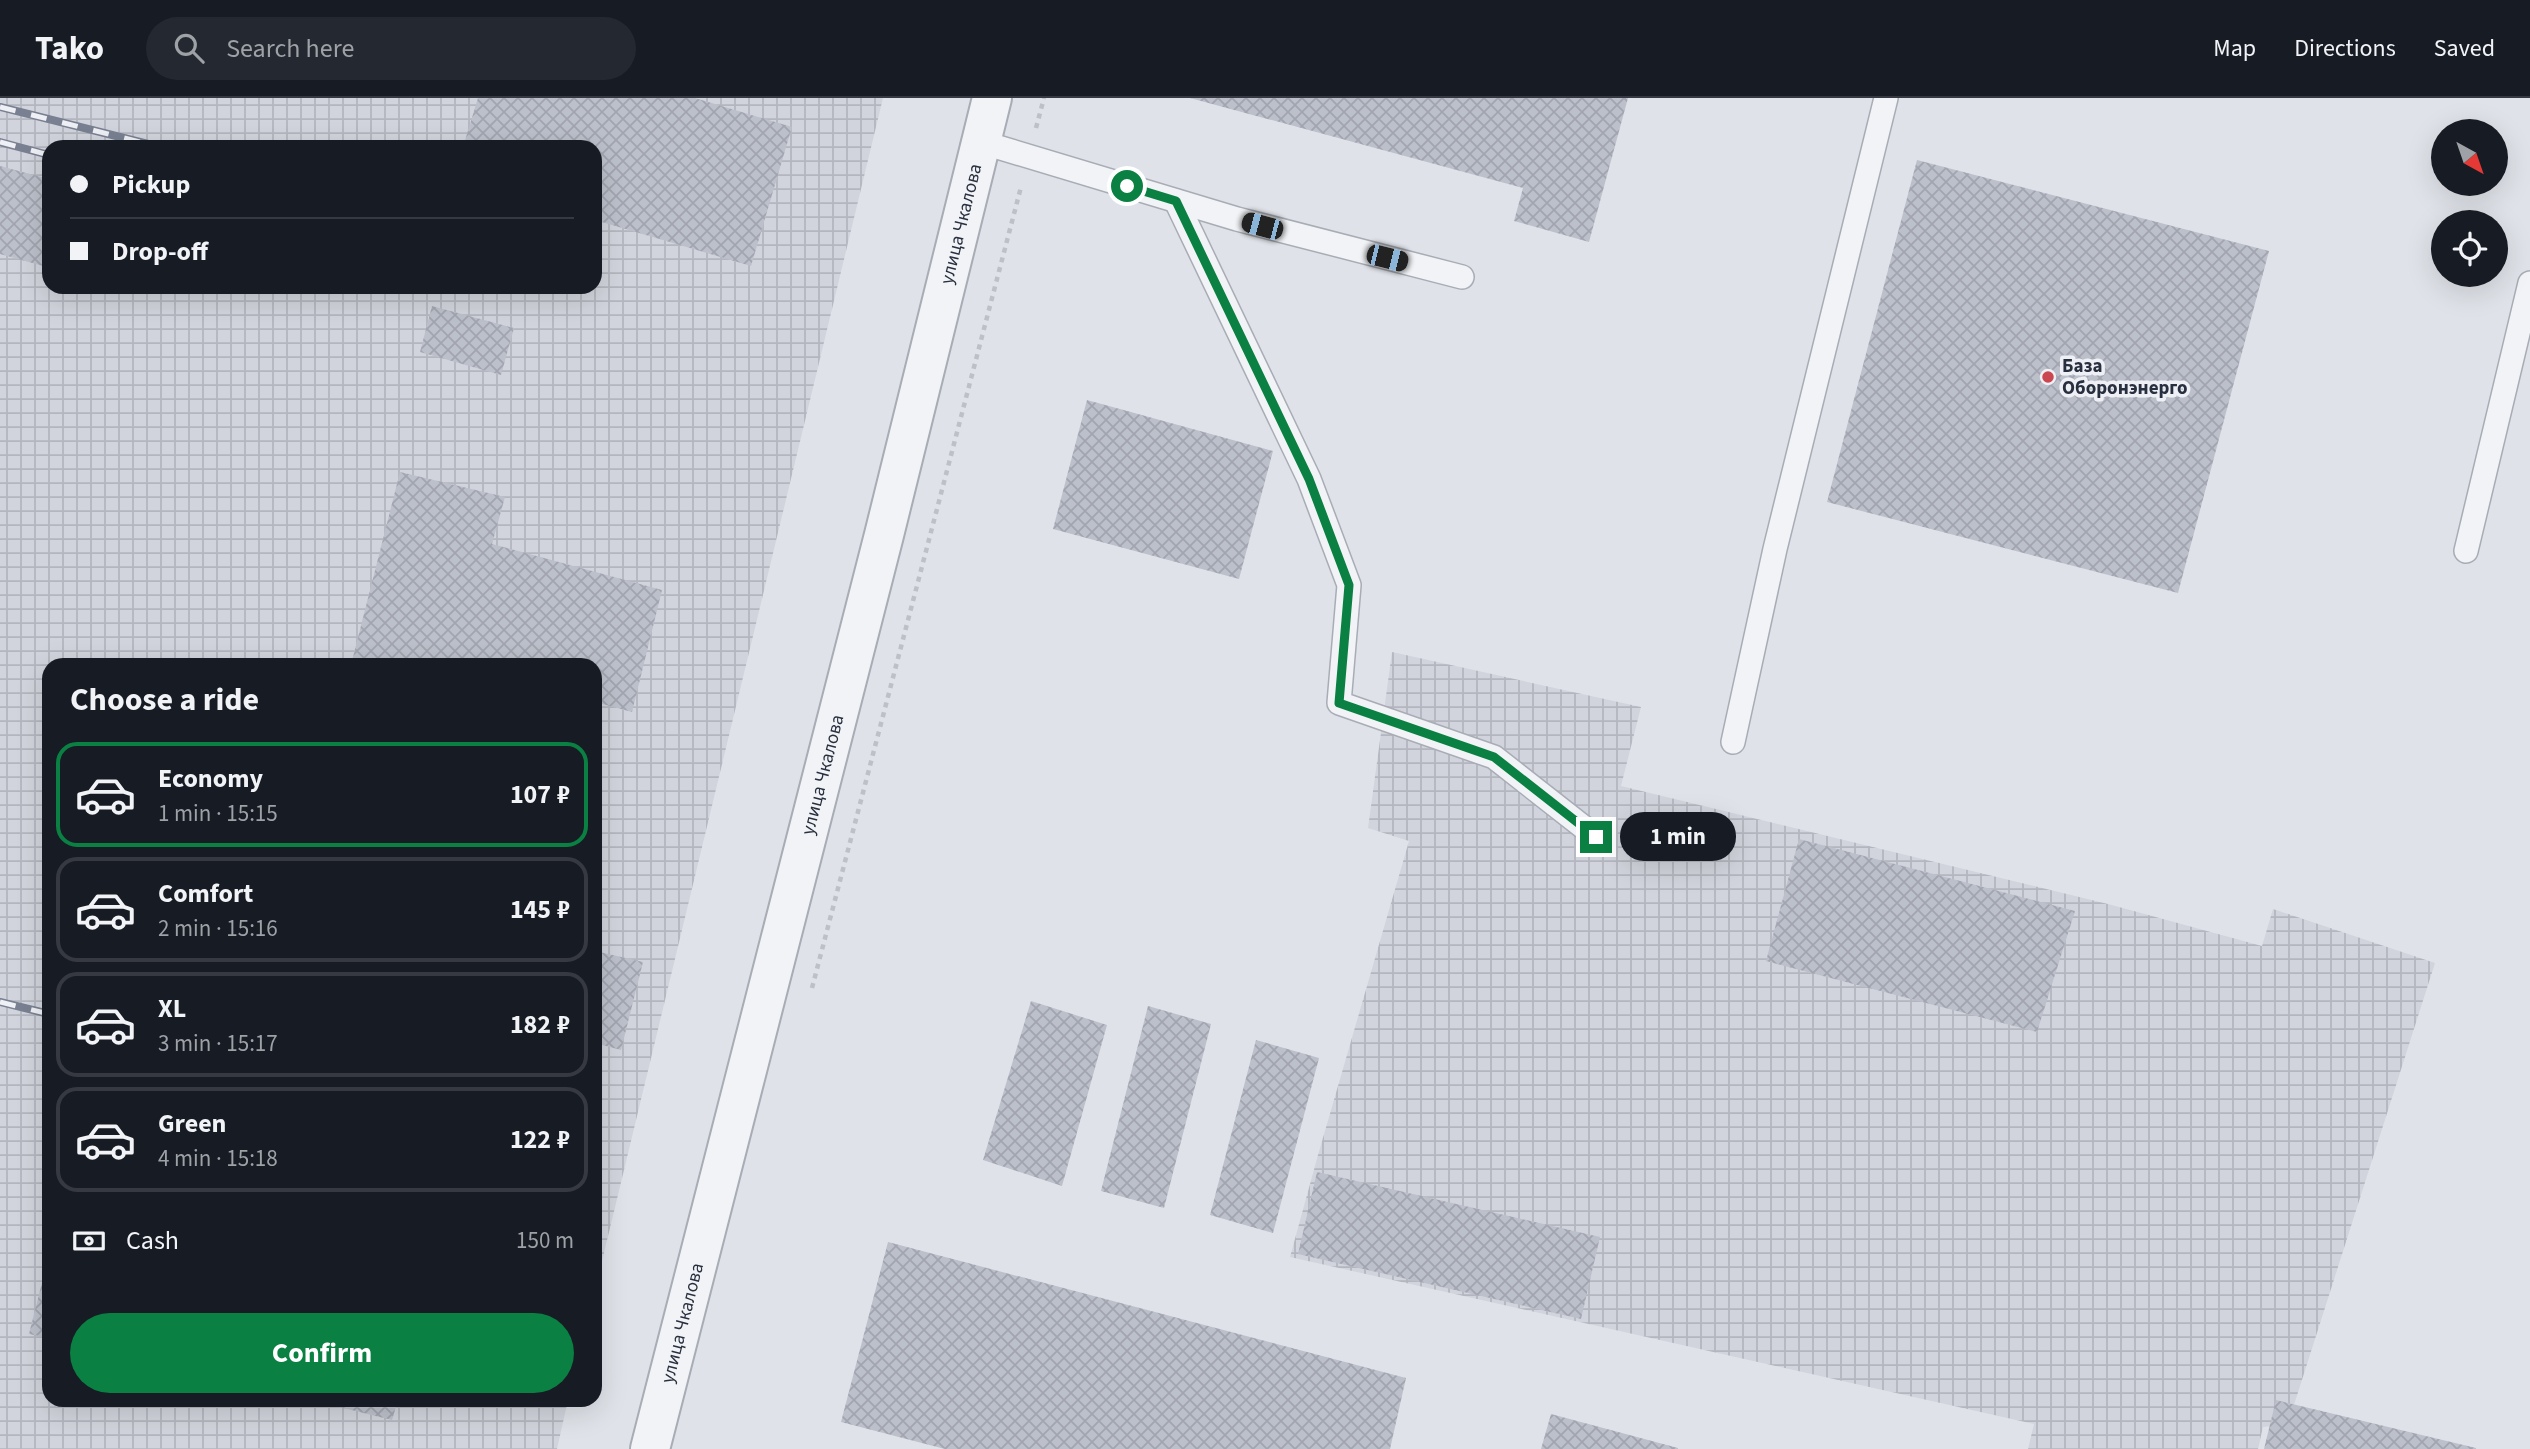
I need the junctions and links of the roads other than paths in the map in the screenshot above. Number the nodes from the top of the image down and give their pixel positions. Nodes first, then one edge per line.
1 (992, 98) edge
2 (1886, 98) edge
3 (981, 142) junction
4 (1176, 201) junction
5 (1461, 277) dead end
6 (2530, 283) edge
7 (2466, 551) dead end
8 (1733, 741) dead end
9 (1596, 837) dead end
10 (650, 1449) edge

1 - 3 street, улица Чкалова
2 - 8 lane
3 - 4 lane
3 - 10 street, улица Чкалова
4 - 5 lane
4 - 9 lane
6 - 7 lane

